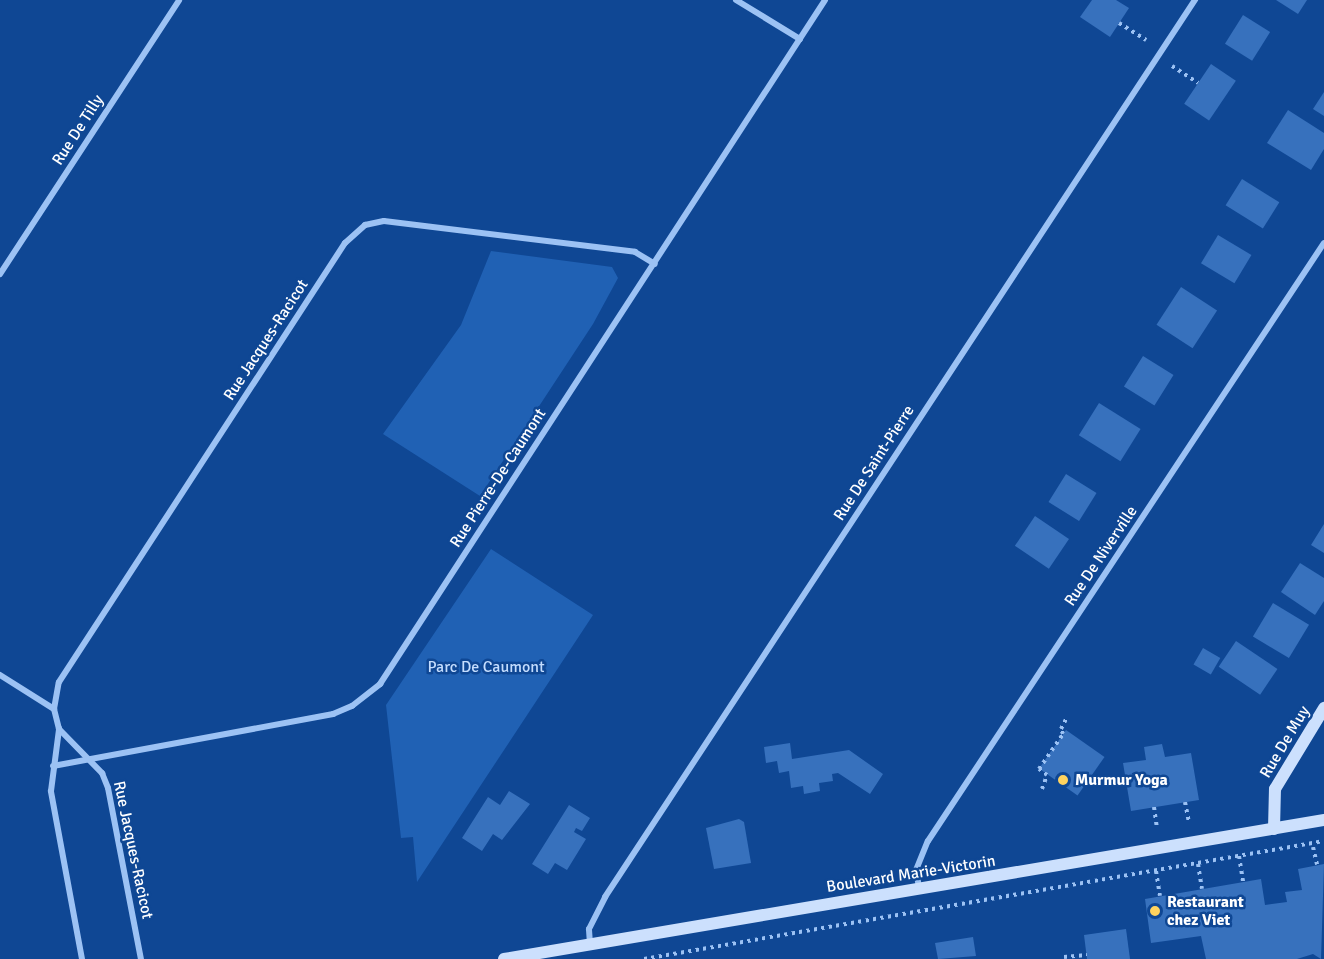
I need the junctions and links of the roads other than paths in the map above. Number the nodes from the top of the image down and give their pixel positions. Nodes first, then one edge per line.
1 (179, 0) edge
2 (736, 0) edge
3 (825, 0) edge
4 (1195, 0) edge
5 (800, 39) junction
6 (1324, 243) edge
7 (655, 264) junction
8 (0, 274) edge
9 (0, 675) edge
10 (1324, 708) edge
11 (54, 709) junction
12 (59, 729) junction
13 (88, 759) junction
14 (52, 766) junction
15 (1324, 820) edge
16 (1274, 828) junction
17 (919, 889) junction
18 (591, 944) junction
19 (82, 959) edge
20 (141, 959) edge
21 (504, 959) edge

1 - 8 street, Rue De Tilly
2 - 5 street
3 - 5 street, Rue Pierre-De-Caumont
4 - 18 street, Rue De Saint-Pierre
5 - 7 street, Rue Pierre-De-Caumont
6 - 17 street, Rue De Niverville
7 - 11 street, Rue Jacques-Racicot
7 - 13 street, Rue Pierre-De-Caumont
9 - 11 street
10 - 16 street, Rue De Muy
11 - 12 street, Rue Jacques-Racicot
12 - 13 street, Rue Jacques-Racicot
12 - 14 street, Rue Jacques-Racicot
13 - 14 street, Rue Pierre-De-Caumont
13 - 20 street, Rue Jacques-Racicot
14 - 19 street, Rue Jacques-Racicot
15 - 16 street, Boulevard Marie-Victorin
16 - 17 street, Boulevard Marie-Victorin
17 - 18 street, Boulevard Marie-Victorin
18 - 21 street, Boulevard Marie-Victorin

